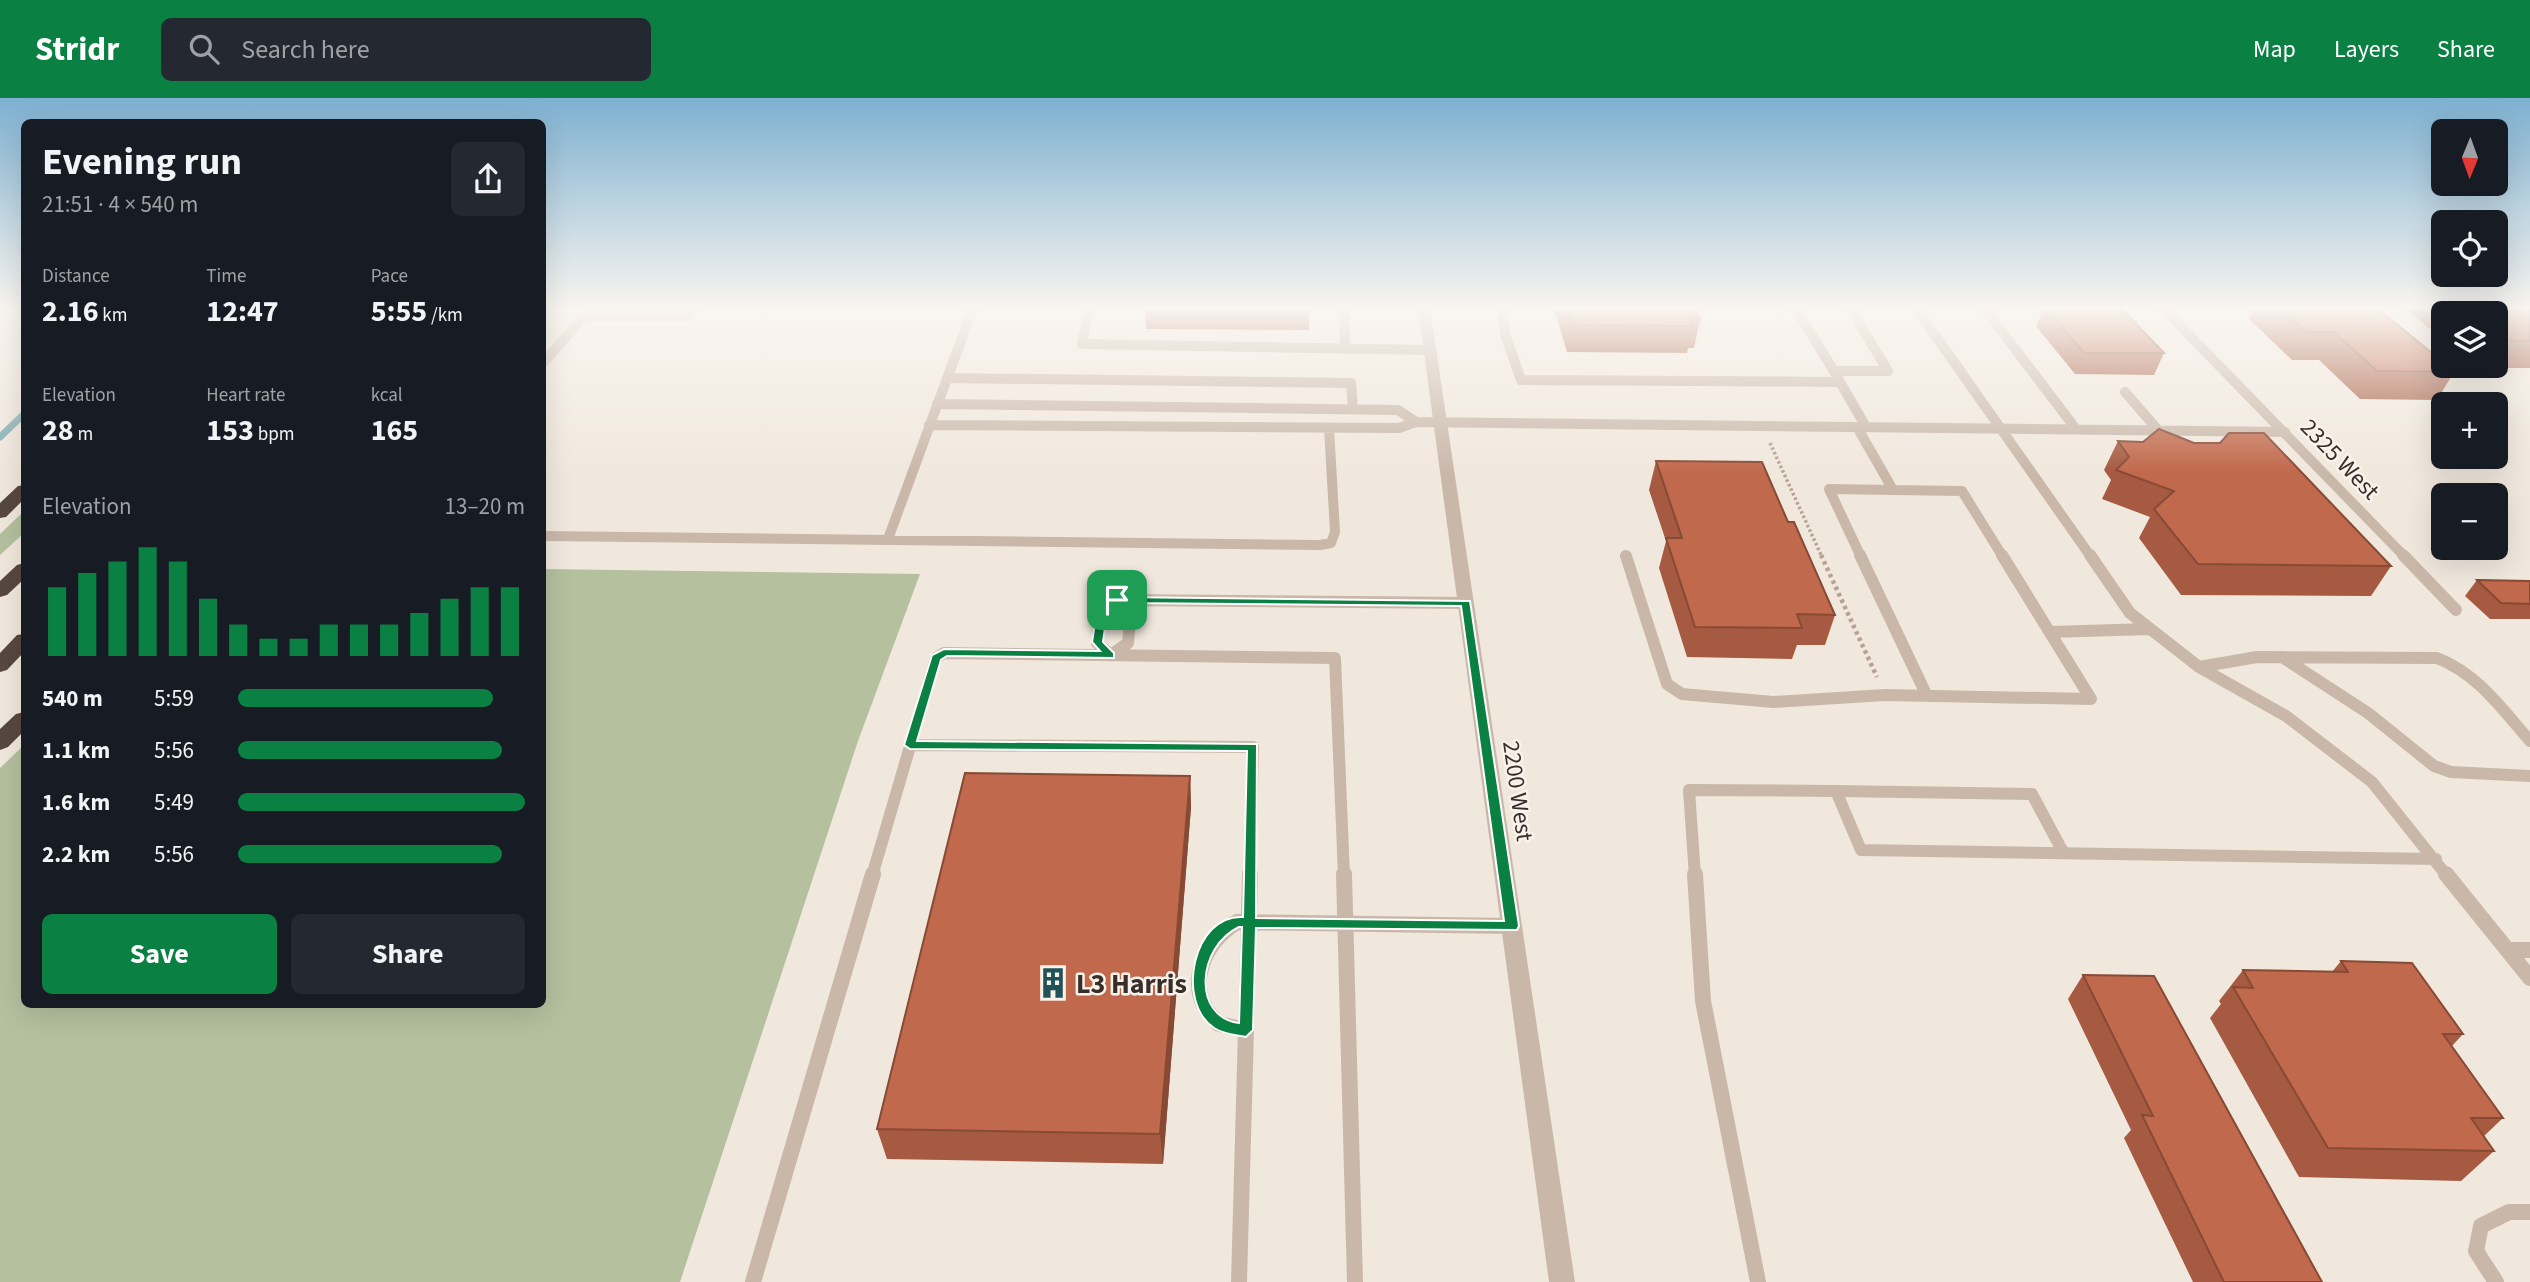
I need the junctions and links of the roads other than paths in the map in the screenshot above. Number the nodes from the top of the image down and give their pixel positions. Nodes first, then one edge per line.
1 (952, 363) edge
2 (1432, 363) edge
3 (1515, 363) edge
4 (1829, 363) edge
5 (1883, 363) edge
6 (1954, 363) edge
7 (2026, 363) edge
8 (2217, 363) edge
9 (1834, 371) junction
10 (947, 378) junction
11 (1840, 382) junction
12 (2125, 392) dead end
13 (937, 404) junction
14 (1353, 409) junction
15 (1416, 422) junction
16 (1440, 422) junction
17 (929, 425) junction
18 (1861, 427) junction
19 (1329, 428) junction
20 (1999, 428) junction
21 (2076, 429) junction
22 (2158, 430) junction
23 (2285, 432) junction
24 (1893, 490) junction
25 (21, 493) edge
26 (0, 513) edge
27 (546, 536) edge
28 (888, 539) junction
29 (1626, 556) dead end
30 (21, 572) edge
31 (0, 592) edge
32 (1117, 600) junction
33 (1466, 603) junction
34 (2456, 610) dead end
35 (2150, 629) junction
36 (2050, 632) junction
37 (21, 643) edge
38 (1111, 655) junction
39 (2282, 657) junction
40 (0, 665) edge
41 (2199, 667) junction
42 (1927, 696) junction
43 (21, 722) edge
44 (0, 741) edge
45 (2530, 741) edge
46 (910, 745) junction
47 (2530, 776) edge
48 (1836, 791) junction
49 (2063, 852) junction
50 (2436, 859) junction
51 (1249, 923) junction
52 (1346, 925) junction
53 (1512, 926) junction
54 (2508, 950) junction
55 (2530, 950) edge
56 (2530, 978) edge
57 (1246, 1030) junction
58 (2530, 1212) edge
59 (753, 1282) edge
60 (1238, 1282) edge
61 (1355, 1282) edge
62 (1562, 1282) edge
63 (1758, 1282) edge
64 (2496, 1282) edge

1 - 10 lane
2 - 16 street, 2200 West
3 - 11 lane
4 - 9 lane
5 - 9 lane
6 - 20 lane
7 - 21 lane
8 - 23 lane, 2325 West
9 - 11 lane
10 - 13 lane
10 - 14 lane
11 - 18 lane
12 - 22 lane
13 - 14 lane
13 - 17 lane
14 - 15 lane
15 - 16 lane
15 - 19 lane
16 - 18 lane
16 - 33 street, 2200 West
17 - 19 lane
17 - 28 lane
18 - 20 lane
18 - 24 lane
19 - 28 lane
20 - 21 lane
20 - 35 lane
21 - 22 lane
22 - 23 lane
23 - 34 lane, 2325 West
24 - 36 lane
24 - 42 lane
25 - 26 highway
27 - 28 lane
29 - 42 lane
30 - 31 highway
32 - 33 lane
32 - 38 lane
32 - 38 lane
33 - 53 street, 2200 West
35 - 36 lane
35 - 41 lane
36 - 42 lane
37 - 40 highway
38 - 46 lane
38 - 52 lane
39 - 41 lane
39 - 45 lane
39 - 47 lane
41 - 50 lane
43 - 44 highway
46 - 51 lane
46 - 59 lane
48 - 49 lane
48 - 49 lane
48 - 63 lane
49 - 50 lane
50 - 54 lane
51 - 52 lane
51 - 57 lane
51 - 57 lane
52 - 53 lane
52 - 61 lane
53 - 62 street, 2200 West
54 - 55 lane
54 - 56 lane
57 - 60 lane
58 - 64 lane

